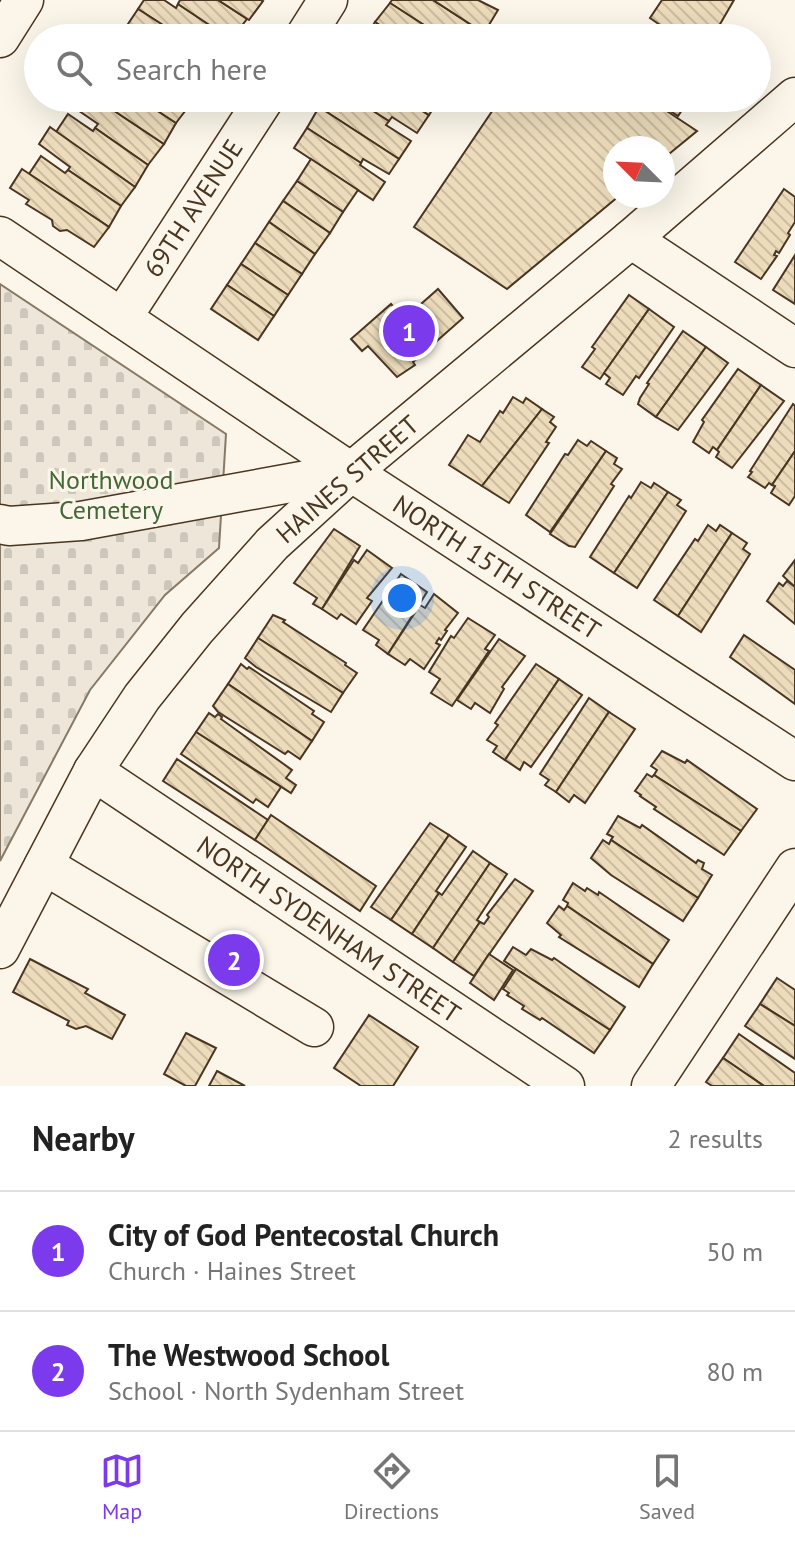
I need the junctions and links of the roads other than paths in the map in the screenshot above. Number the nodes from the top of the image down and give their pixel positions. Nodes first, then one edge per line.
1 (24, 0) edge
2 (328, 0) edge
3 (313, 24) edge
4 (0, 38) edge
5 (795, 97) edge
6 (256, 112) edge
7 (0, 236) edge
8 (631, 239) junction
9 (122, 318) junction
10 (795, 348) edge
11 (351, 472) junction
12 (0, 524) edge
13 (795, 761) edge
14 (93, 771) junction
15 (44, 865) junction
16 (795, 868) edge
17 (0, 949) edge
18 (314, 1027) dead end
19 (565, 1086) edge
20 (651, 1086) edge

1 - 4 street
2 - 3 street
5 - 8 street, HAINES STREET
6 - 9 street, 69TH AVENUE
7 - 9 street, NORTH 15TH STREET
8 - 10 street
8 - 11 street, HAINES STREET
9 - 11 street, NORTH 15TH STREET
11 - 12 street
11 - 13 street, NORTH 15TH STREET
11 - 14 street, HAINES STREET
14 - 15 street, HAINES STREET
14 - 19 street, NORTH SYDENHAM STREET
15 - 17 street, HAINES STREET
15 - 18 street
16 - 20 street

